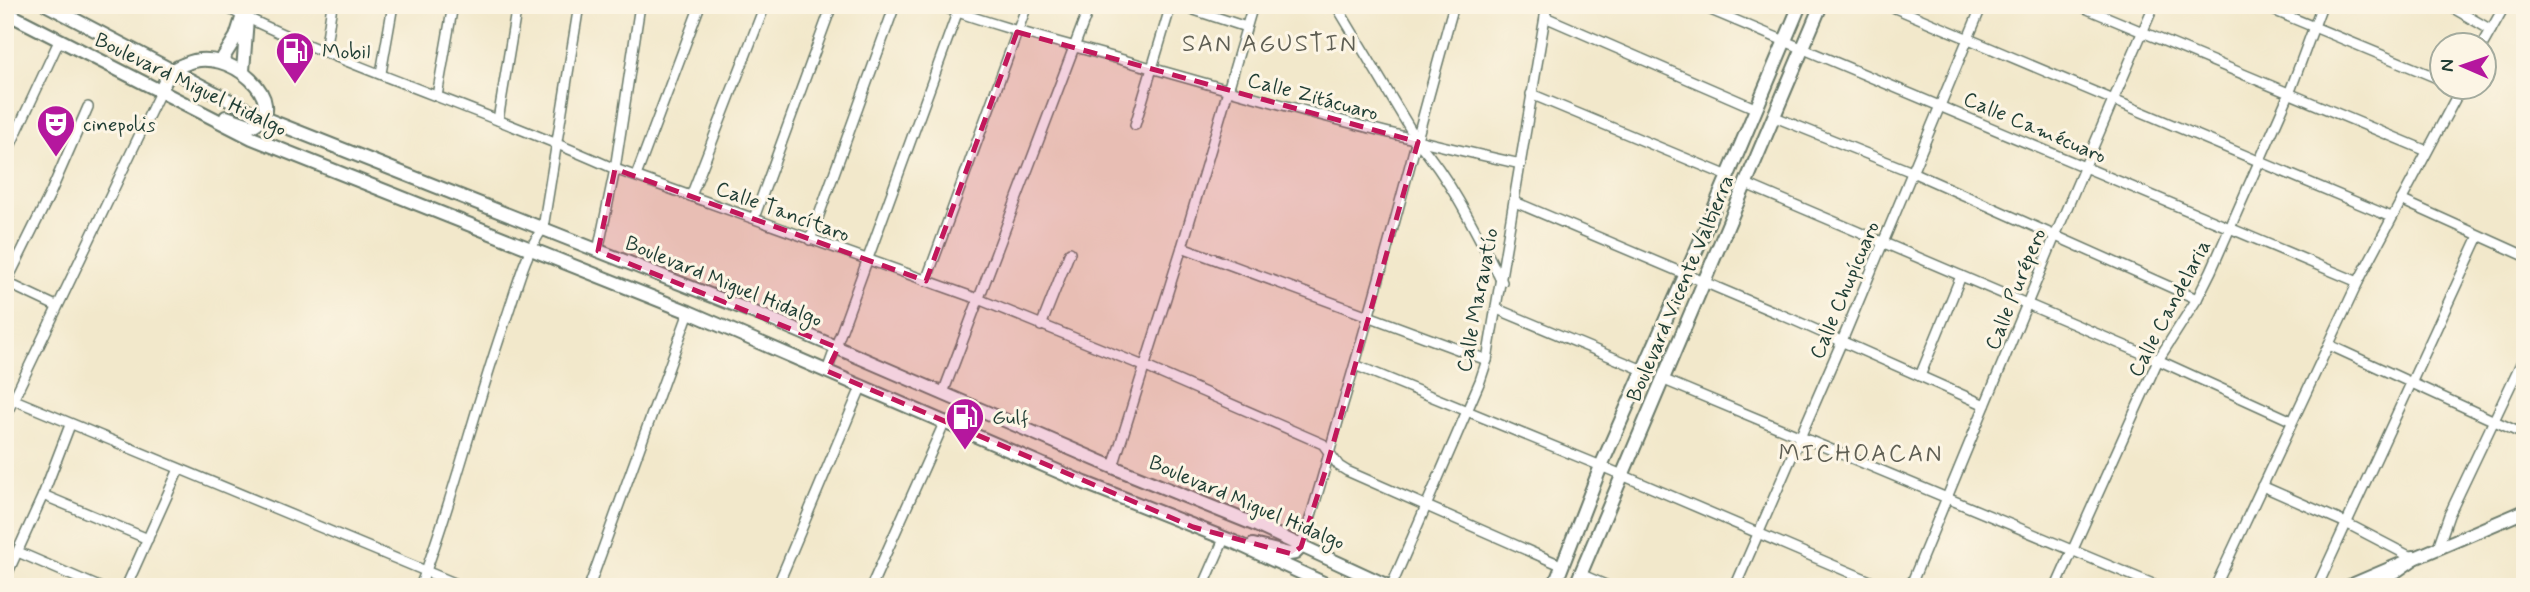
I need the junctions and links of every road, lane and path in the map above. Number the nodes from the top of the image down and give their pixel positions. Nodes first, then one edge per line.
1 (47, 5) edge
2 (221, 5) edge
3 (332, 5) edge
4 (393, 5) edge
5 (453, 5) edge
6 (517, 5) edge
7 (579, 5) edge
8 (640, 5) edge
9 (700, 5) edge
10 (765, 5) edge
11 (832, 5) edge
12 (895, 5) edge
13 (938, 5) edge
14 (1027, 5) edge
15 (1090, 5) edge
16 (1171, 5) edge
17 (1179, 5) edge
18 (1253, 5) edge
19 (1336, 5) edge
20 (1454, 5) edge
21 (1546, 5) edge
22 (1699, 5) edge
23 (1800, 5) edge
24 (1821, 5) edge
25 (1888, 5) edge
26 (1982, 5) edge
27 (2078, 5) edge
28 (2154, 5) edge
29 (2261, 5) edge
30 (2322, 5) edge
31 (2448, 5) edge
32 (2505, 5) edge
33 (958, 9) edge
34 (246, 11) edge
35 (5, 12) edge
36 (1545, 17) junction
37 (1246, 27) junction
38 (2314, 27) junction
39 (2491, 30) joint
40 (1017, 32) junction
41 (2143, 34) junction
42 (1969, 38) junction
43 (59, 41) junction
44 (1785, 42) junction
45 (1074, 47) junction
46 (1803, 50) junction
47 (325, 51) junction
48 (221, 61) junction
49 (1152, 68) junction
50 (172, 70) junction
51 (243, 71) junction
52 (381, 74) junction
53 (2428, 74) edge
54 (1226, 91) junction
55 (160, 92) junction
56 (1531, 94) junction
57 (2289, 94) junction
58 (437, 96) junction
59 (175, 98) junction
60 (2112, 101) junction
61 (2453, 102) edge
62 (1941, 106) junction
63 (88, 107) dead end
64 (1757, 109) junction
65 (261, 117) junction
66 (1775, 117) junction
67 (498, 120) junction
68 (1135, 125) dead end
69 (1418, 142) junction
70 (557, 143) junction
71 (2427, 151) junction
72 (5, 157) edge
73 (2260, 161) junction
74 (1521, 164) junction
75 (2085, 168) junction
76 (615, 169) junction
77 (1912, 172) junction
78 (636, 176) junction
79 (1728, 176) junction
80 (1746, 184) junction
81 (691, 196) junction
82 (2401, 200) junction
83 (1515, 202) junction
84 (2391, 217) junction
85 (754, 218) junction
86 (543, 228) junction
87 (2230, 229) junction
88 (2055, 236) junction
89 (2479, 236) junction
90 (810, 240) junction
91 (1884, 243) junction
92 (1182, 247) junction
93 (530, 248) junction
94 (598, 251) junction
95 (1070, 253) dead end
96 (2525, 256) edge
97 (866, 260) junction
98 (1686, 274) junction
99 (1961, 276) junction
100 (926, 281) junction
101 (1502, 282) junction
102 (1703, 282) junction
103 (2358, 282) junction
104 (6, 283) edge
105 (978, 299) junction
106 (2197, 299) junction
107 (2028, 305) junction
108 (56, 306) junction
109 (1497, 309) junction
110 (689, 312) junction
111 (1370, 316) junction
112 (1041, 326) junction
113 (1842, 341) junction
114 (2329, 345) junction
115 (837, 348) junction
116 (2525, 355) edge
117 (1487, 360) junction
118 (2158, 360) junction
119 (1355, 366) junction
120 (1146, 367) junction
121 (1643, 370) junction
122 (827, 371) junction
123 (1920, 376) junction
124 (1662, 379) junction
125 (2412, 382) junction
126 (862, 385) junction
127 (943, 393) junction
128 (9, 398) edge
129 (1985, 405) junction
130 (1466, 411) junction
131 (5, 417) edge
132 (945, 421) junction
133 (2292, 421) junction
134 (2494, 421) junction
135 (71, 425) junction
136 (2525, 435) edge
137 (1801, 437) junction
138 (1330, 452) junction
139 (1601, 466) junction
140 (1113, 467) junction
141 (180, 469) junction
142 (1622, 476) junction
143 (2262, 486) junction
144 (43, 495) junction
145 (1947, 498) junction
146 (1427, 505) junction
147 (2525, 511) edge
148 (2346, 523) junction
149 (1759, 534) junction
150 (148, 539) junction
151 (1229, 540) junction
152 (1301, 547) junction
153 (2438, 547) junction
154 (2071, 550) junction
155 (18, 552) junction
156 (2413, 558) junction
157 (1563, 566) junction
158 (426, 572) junction
159 (5, 579) edge
160 (1577, 581) edge
161 (1327, 586) edge
162 (99, 587) edge
163 (126, 587) edge
164 (420, 587) edge
165 (464, 587) edge
166 (589, 587) edge
167 (777, 587) edge
168 (871, 587) edge
169 (1203, 587) edge
170 (1391, 587) edge
171 (1554, 587) edge
172 (1610, 587) edge
173 (1735, 587) edge
174 (1884, 587) edge
175 (1910, 587) edge
176 (2056, 587) edge
177 (2160, 587) edge
178 (2215, 587) edge
179 (2317, 587) edge
180 (2347, 587) edge
181 (2372, 587) edge

1 - 50 main road, Boulevard Miguel Hidalgo
2 - 34 street, Calle Tancítaro
3 - 47 street
4 - 52 street
5 - 58 street
6 - 67 street
7 - 70 street
8 - 76 street
9 - 78 street
10 - 81 street
11 - 85 street
12 - 90 street
13 - 33 street, Calle Zitácuaro
14 - 40 street
15 - 45 street
16 - 49 street
17 - 37 street
18 - 37 street
19 - 69 street
20 - 69 street
21 - 36 street, Calle Maravatío
22 - 44 street, Calle Camécuaro
23 - 44 main road, Boulevard Vicente Valtierra
24 - 46 main road, Boulevard Vicente Valtierra
25 - 42 street
26 - 42 street, Calle Chupícuaro
27 - 41 street
28 - 41 street, Calle Purépero
29 - 38 street
30 - 38 street, Calle Candelaria
31 - 39 street
32 - 39 street
33 - 40 street, Calle Zitácuaro
33 - 97 street
34 - 47 street, Calle Tancítaro
34 - 48 main road
34 - 51 main road
35 - 43 main road, Boulevard Miguel Hidalgo
36 - 56 street, Calle Maravatío
36 - 64 street
37 - 54 street
38 - 53 street
38 - 57 street, Calle Candelaria
40 - 45 street, Calle Zitácuaro
40 - 100 street
41 - 57 street
41 - 60 street, Calle Purépero
42 - 60 street
42 - 62 street, Calle Chupícuaro
43 - 55 main road, Boulevard Miguel Hidalgo
43 - 72 street
44 - 46 street, Calle Camécuaro
44 - 64 main road, Boulevard Vicente Valtierra
45 - 49 street, Calle Zitácuaro
45 - 105 street
46 - 62 street, Calle Camécuaro
46 - 66 main road, Boulevard Vicente Valtierra
47 - 52 street, Calle Tancítaro
48 - 50 main road
48 - 51 main road
49 - 54 street, Calle Zitácuaro
49 - 68 street
50 - 55 main road
50 - 65 main road, Boulevard Miguel Hidalgo
51 - 65 main road
52 - 58 street, Calle Tancítaro
54 - 69 street, Calle Zitácuaro
54 - 92 street
55 - 59 main road, Boulevard Miguel Hidalgo
55 - 108 street
56 - 74 street, Calle Maravatío
56 - 79 street
57 - 71 street
57 - 73 street, Calle Candelaria
58 - 67 street, Calle Tancítaro
59 - 65 main road
59 - 93 main road, Boulevard Miguel Hidalgo
60 - 73 street
60 - 75 street, Calle Purépero
61 - 71 street
62 - 75 street, Calle Camécuaro
62 - 77 street, Calle Chupícuaro
63 - 104 street
64 - 79 main road, Boulevard Vicente Valtierra
65 - 86 main road, Boulevard Miguel Hidalgo
66 - 77 street
66 - 80 main road, Boulevard Vicente Valtierra
67 - 70 street, Calle Tancítaro
69 - 74 street, Calle Zitácuaro
69 - 101 street
69 - 111 street
70 - 76 street, Calle Tancítaro
70 - 86 street
71 - 82 street
73 - 84 street
73 - 87 street, Calle Candelaria
74 - 83 street, Calle Maravatío
75 - 87 street, Calle Camécuaro
75 - 88 street, Calle Purépero
76 - 78 street, Calle Tancítaro
76 - 94 street
77 - 88 street
77 - 91 street, Calle Chupícuaro
78 - 81 street, Calle Tancítaro
79 - 98 main road, Boulevard Vicente Valtierra
80 - 91 street
80 - 102 main road, Boulevard Vicente Valtierra
81 - 85 street, Calle Tancítaro
82 - 84 street
82 - 89 street
83 - 98 street
83 - 101 street, Calle Maravatío
84 - 103 street
85 - 90 street, Calle Tancítaro
86 - 93 street
86 - 94 main road, Boulevard Miguel Hidalgo
87 - 103 street, Calle Camécuaro
87 - 106 street, Calle Candelaria
88 - 106 street
88 - 107 street, Calle Purépero
89 - 96 street
89 - 125 street
90 - 97 street, Calle Tancítaro
91 - 99 street
91 - 113 street, Calle Chupícuaro
92 - 111 street
92 - 120 street
93 - 110 main road, Boulevard Miguel Hidalgo
93 - 158 street
94 - 115 main road, Boulevard Miguel Hidalgo
95 - 112 street
97 - 100 street, Calle Tancítaro
97 - 115 street
98 - 102 street
98 - 121 main road, Boulevard Vicente Valtierra
99 - 107 street
99 - 123 street
100 - 105 street, Calle Tancítaro
101 - 109 street, Calle Maravatío
102 - 113 street
102 - 124 main road, Boulevard Vicente Valtierra
103 - 114 street
104 - 108 street
105 - 112 street, Calle Tancítaro
105 - 127 street
106 - 118 street, Calle Candelaria
107 - 118 street
107 - 129 street, Calle Purépero
108 - 128 street
109 - 117 street, Calle Maravatío
109 - 121 street
110 - 122 main road, Boulevard Miguel Hidalgo
110 - 166 street
111 - 117 street
111 - 119 street
112 - 120 street, Calle Tancítaro
113 - 123 street
113 - 137 street, Calle Chupícuaro
114 - 125 street
114 - 133 street
115 - 122 street
115 - 127 main road, Boulevard Miguel Hidalgo
116 - 134 street
117 - 130 street, Calle Maravatío
118 - 133 street
118 - 154 street, Calle Candelaria
119 - 130 street
119 - 138 street
120 - 138 street, Calle Tancítaro
120 - 140 street
121 - 139 main road, Boulevard Vicente Valtierra
122 - 126 main road, Boulevard Miguel Hidalgo
123 - 129 street
124 - 137 street
124 - 142 main road, Boulevard Vicente Valtierra
125 - 134 street
125 - 148 street
126 - 132 main road, Boulevard Miguel Hidalgo
126 - 167 street
127 - 140 main road, Boulevard Miguel Hidalgo
128 - 131 street
128 - 135 street
129 - 145 street, Calle Purépero
130 - 139 street
130 - 146 street, Calle Maravatío
132 - 151 main road, Boulevard Miguel Hidalgo
132 - 168 street
133 - 143 street
134 - 136 street
134 - 153 street
135 - 141 street
135 - 144 street
137 - 145 street
137 - 149 street, Calle Chupícuaro
138 - 146 street, Calle Tancítaro
138 - 152 street
139 - 142 street
139 - 157 main road, Boulevard Vicente Valtierra
140 - 152 main road, Boulevard Miguel Hidalgo
141 - 150 street
141 - 158 street
142 - 149 street
142 - 160 main road, Boulevard Vicente Valtierra
143 - 148 street
143 - 178 street
144 - 150 street
144 - 155 street
145 - 154 street
145 - 175 street, Calle Purépero
146 - 157 street, Calle Tancítaro
146 - 170 street, Calle Maravatío
147 - 153 main road
148 - 156 street
148 - 179 street
149 - 173 street, Calle Chupícuaro
149 - 174 street
150 - 163 street
151 - 152 main road
151 - 161 main road, Boulevard Miguel Hidalgo
151 - 169 street
152 - 170 main road, Boulevard Miguel Hidalgo
153 - 156 main road
154 - 176 street, Calle Candelaria
154 - 177 street
155 - 159 street
155 - 162 street
156 - 180 main road
156 - 181 main road
157 - 171 main road, Boulevard Vicente Valtierra
158 - 164 street
158 - 165 street
160 - 172 street

